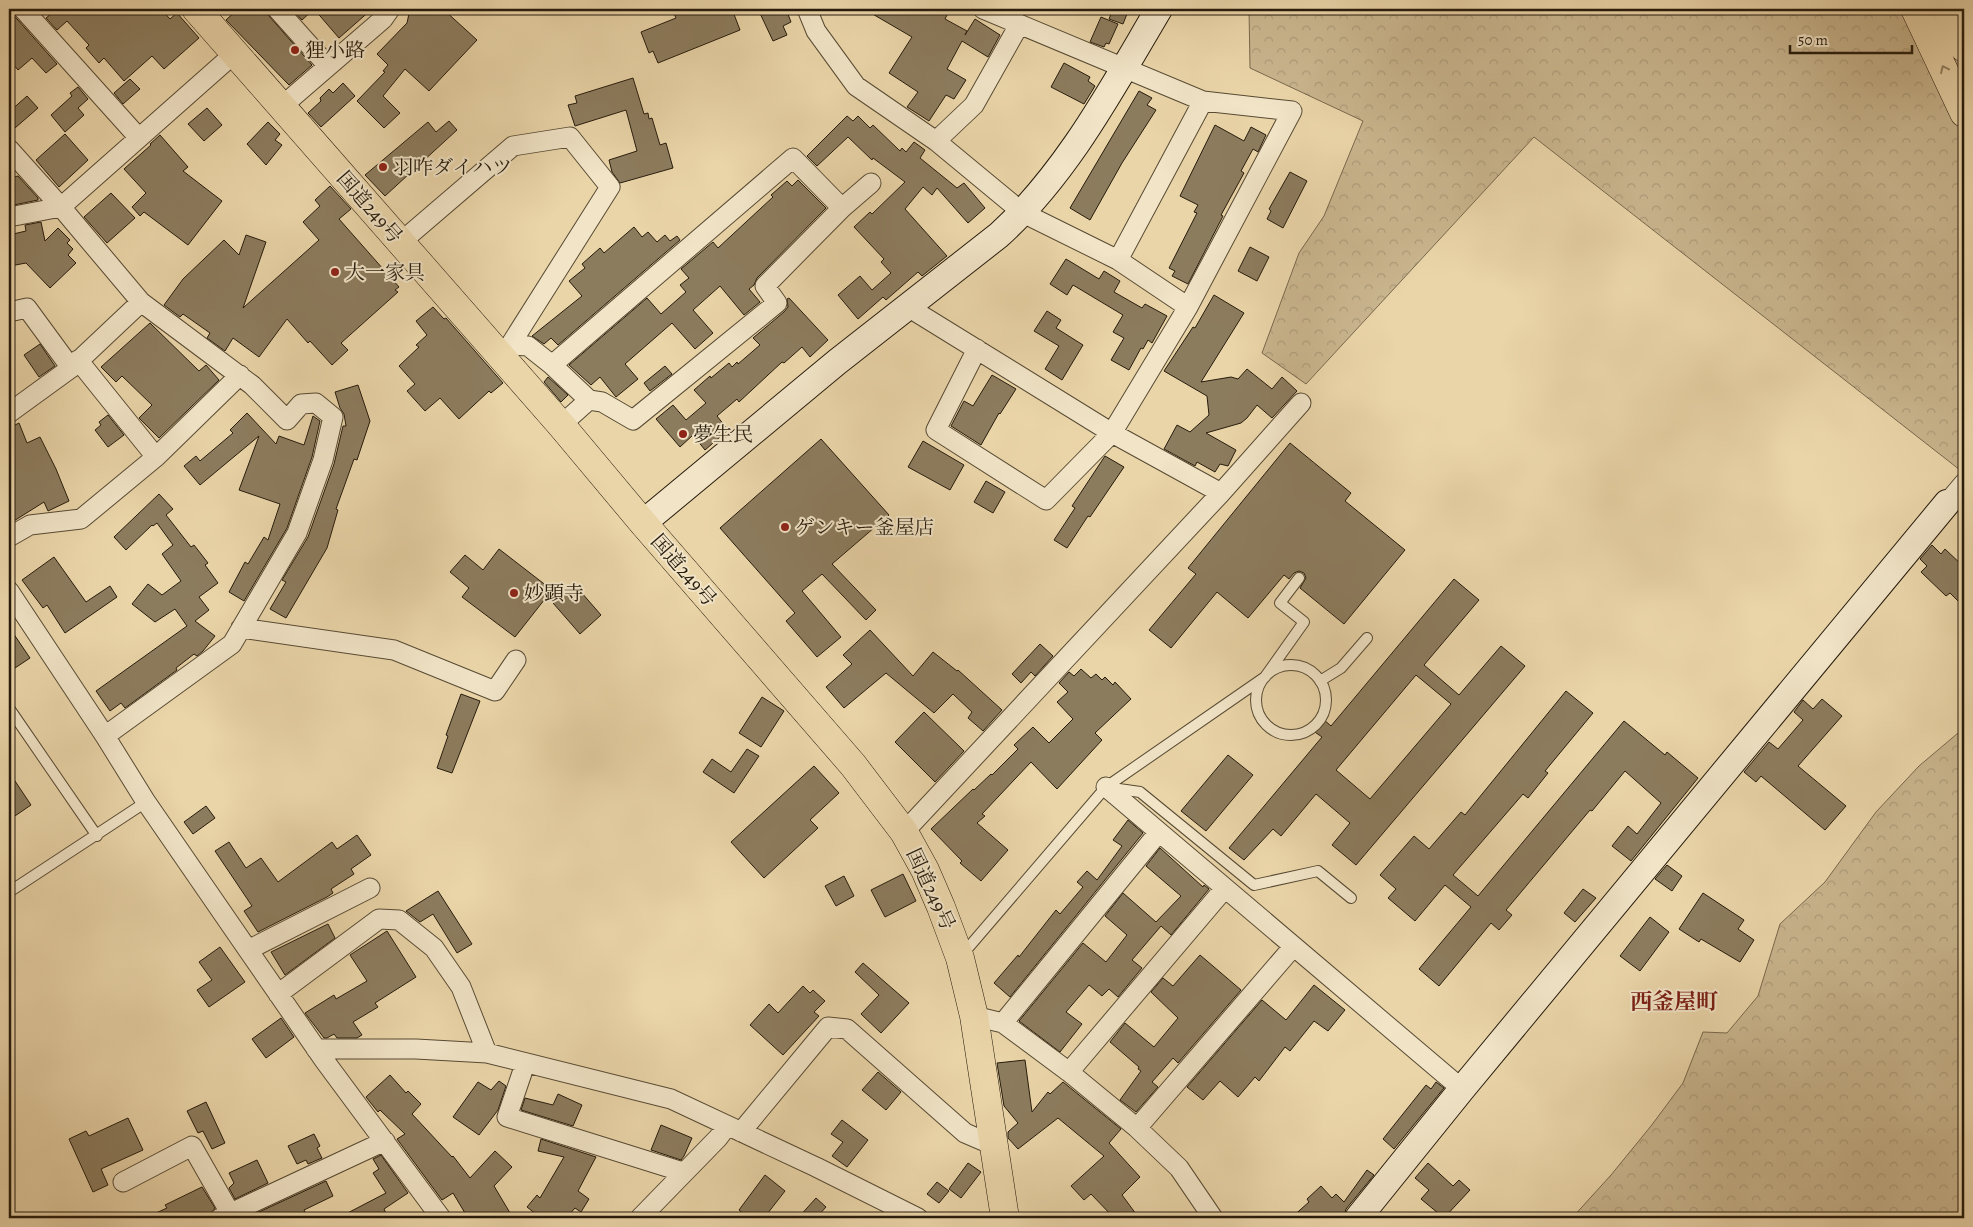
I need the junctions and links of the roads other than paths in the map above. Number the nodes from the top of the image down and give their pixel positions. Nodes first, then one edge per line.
1 (23, 9) edge
2 (196, 9) edge
3 (277, 9) edge
4 (390, 9) edge
5 (808, 9) edge
6 (983, 9) edge
7 (1158, 9) edge
8 (1916, 9) edge
9 (1946, 9) edge
10 (1958, 9) edge
11 (1020, 25) junction
12 (1964, 27) edge
13 (1964, 48) edge
14 (235, 53) junction
15 (328, 66) junction
16 (1123, 68) junction
17 (1203, 101) junction
18 (282, 107) junction
19 (1964, 113) edge
20 (139, 138) junction
21 (936, 141) junction
22 (9, 149) edge
23 (871, 183) dead end
24 (61, 207) junction
25 (842, 208) junction
26 (1023, 213) junction
27 (9, 217) edge
28 (401, 242) junction
29 (1118, 260) junction
30 (141, 302) junction
31 (908, 307) junction
32 (1188, 307) junction
33 (9, 312) edge
34 (977, 349) junction
35 (507, 351) junction
36 (75, 364) junction
37 (552, 364) junction
38 (240, 376) junction
39 (589, 400) junction
40 (1301, 403) dead end
41 (9, 413) edge
42 (561, 425) junction
43 (1112, 433) junction
44 (156, 457) junction
45 (1964, 483) edge
46 (1221, 494) junction
47 (1947, 503) joint
48 (643, 523) junction
49 (9, 537) edge
50 (1299, 578) dead end
51 (11, 599) edge
52 (241, 628) junction
53 (1367, 638) dead end
54 (516, 660) dead end
55 (1265, 677) junction
56 (1320, 681) junction
57 (9, 708) edge
58 (105, 736) junction
59 (1106, 787) junction
60 (146, 802) junction
61 (904, 832) junction
62 (1160, 832) junction
63 (98, 836) junction
64 (370, 888) dead end
65 (1224, 888) junction
66 (9, 892) edge
67 (1351, 898) dead end
68 (1293, 947) junction
69 (248, 950) junction
70 (960, 958) junction
71 (278, 994) junction
72 (974, 1016) junction
73 (1003, 1023) junction
74 (316, 1049) junction
75 (487, 1053) junction
76 (1069, 1072) junction
77 (522, 1074) dead end
78 (1462, 1089) junction
79 (1138, 1128) junction
80 (734, 1129) junction
81 (385, 1141) junction
82 (993, 1144) junction
83 (683, 1172) junction
84 (122, 1182) dead end
85 (1004, 1214) edge
86 (228, 1217) edge
87 (441, 1218) edge
88 (640, 1218) edge
89 (918, 1218) edge
90 (1213, 1218) edge
91 (1358, 1218) edge

1 - 20 street
2 - 14 highway, 国道249号
3 - 15 street
4 - 15 street
5 - 21 street
6 - 11 street
7 - 16 street
19 -> 8 highway
9 - 13 highway
10 - 12 highway
11 - 16 street
11 - 21 street
14 - 18 highway, 国道249号
14 - 20 street
15 - 18 street
16 - 17 street
16 - 26 street
17 - 29 street
17 - 32 street
18 - 28 highway, 国道249号
20 - 24 street
21 - 26 street
22 - 24 street
23 - 25 street
24 - 27 street
24 - 30 street
25 - 37 street
25 - 39 street
26 - 29 street
26 - 31 street
28 - 35 highway, 国道249号
28 - 35 street
29 - 32 street
30 - 36 street
30 - 38 street
31 - 34 street
31 - 48 street
32 - 43 street
33 - 36 street
34 - 43 street
34 - 43 street
35 - 37 street
35 - 42 highway, 国道249号
36 - 41 street
36 - 44 street
37 - 39 street
38 - 44 street
38 - 52 street
39 - 42 street
40 - 46 street
42 - 48 highway, 国道249号
43 - 46 street
44 - 49 street
45 - 47 street
46 - 61 street
47 - 78 street
48 - 61 highway, 国道249号
50 - 55 lane
51 - 58 street
52 - 54 street
52 - 58 street
53 - 56 lane
55 - 56 lane
55 - 56 lane
55 - 59 lane
57 - 63 lane
58 - 60 street
59 - 62 street
59 - 67 lane
59 - 70 lane
60 - 63 lane
60 - 69 street
61 - 70 highway, 国道249号
62 - 65 street
62 - 73 street
63 - 66 lane
64 - 69 street
65 - 68 street
65 - 76 street
68 - 78 street
68 - 79 street
69 - 71 street
70 - 72 highway, 国道249号
71 - 74 street
71 - 75 street
72 - 73 street
72 - 82 highway, 国道249号
73 - 76 street
74 - 75 street
74 - 81 street
75 - 80 street
76 - 79 street
77 - 83 street
78 - 91 street
79 - 90 street
80 - 82 street
80 - 83 street
80 - 89 street
81 - 86 street
81 - 87 street
82 - 85 highway, 国道249号
83 - 88 street
84 - 86 street

